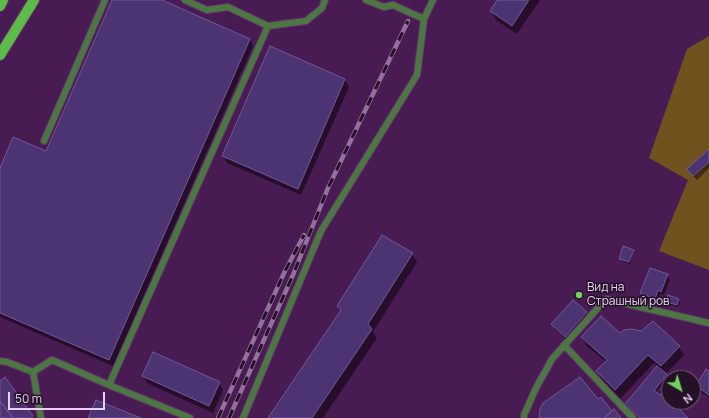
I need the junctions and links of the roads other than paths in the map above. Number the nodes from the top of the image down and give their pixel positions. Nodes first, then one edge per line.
1 (3, 0) edge
2 (34, 0) edge
3 (105, 0) edge
4 (186, 0) edge
5 (325, 0) edge
6 (366, 0) edge
7 (433, 0) edge
8 (0, 6) edge
9 (424, 18) junction
10 (268, 26) junction
11 (0, 55) edge
12 (44, 141) dead end
13 (709, 323) edge
14 (564, 345) junction
15 (0, 361) edge
16 (33, 372) junction
17 (108, 385) junction
18 (40, 418) edge
19 (190, 418) edge
20 (243, 418) edge
21 (524, 418) edge
22 (633, 418) edge

1 - 8 main road
2 - 11 main road
3 - 12 lane
4 - 10 lane
5 - 10 lane
6 - 9 lane
7 - 9 lane
9 - 20 lane
10 - 17 lane
13 - 14 lane
14 - 21 lane
14 - 22 lane
15 - 16 lane
16 - 17 lane
16 - 18 lane
17 - 19 lane

